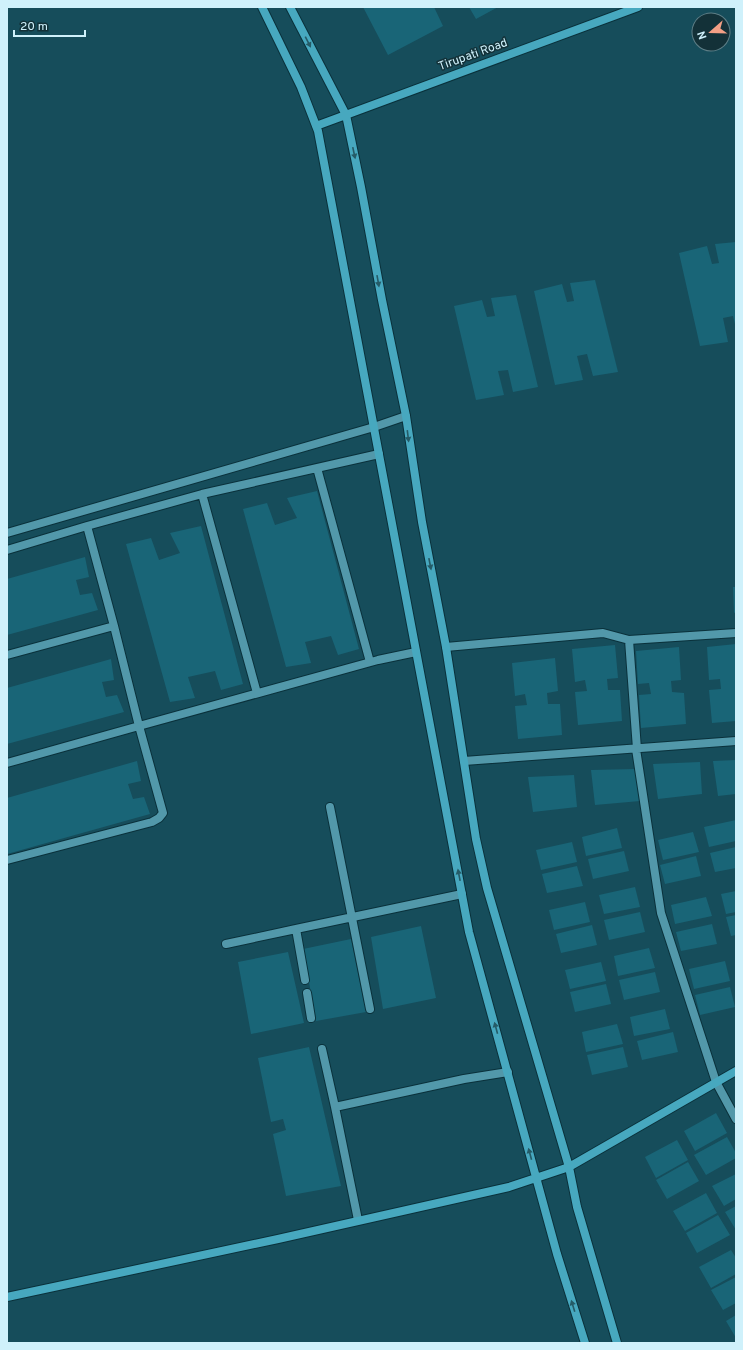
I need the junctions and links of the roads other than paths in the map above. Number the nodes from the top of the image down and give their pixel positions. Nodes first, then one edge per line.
1 (262, 7) edge
2 (290, 7) edge
3 (638, 7) edge
4 (346, 115) junction
5 (316, 126) junction
6 (406, 416) junction
7 (374, 427) junction
8 (379, 454) junction
9 (317, 468) junction
10 (202, 494) junction
11 (87, 526) junction
12 (7, 533) edge
13 (7, 550) edge
14 (114, 626) junction
15 (736, 633) edge
16 (629, 640) junction
17 (446, 647) junction
18 (416, 652) junction
19 (7, 655) edge
20 (370, 662) junction
21 (257, 693) junction
22 (139, 726) junction
23 (736, 741) edge
24 (636, 749) junction
25 (464, 761) junction
26 (7, 763) edge
27 (330, 807) dead end
28 (7, 860) edge
29 (462, 894) junction
30 (351, 916) junction
31 (296, 929) junction
32 (226, 944) dead end
33 (305, 980) dead end
34 (307, 993) dead end
35 (370, 1009) dead end
36 (311, 1018) dead end
37 (322, 1048) dead end
38 (736, 1071) edge
39 (508, 1072) junction
40 (716, 1082) junction
41 (335, 1108) junction
42 (736, 1119) edge
43 (569, 1167) junction
44 (536, 1178) junction
45 (358, 1220) junction
46 (7, 1297) edge
47 (584, 1343) edge
48 (617, 1343) edge

1 - 5 street
2 -> 4 street
3 - 4 street, Tirupati Road
4 - 5 street, Tirupati Road
4 -> 6 street
5 - 7 street
6 - 7 street
6 -> 17 street
7 - 8 street
7 - 12 street
8 - 9 street
8 - 18 street
9 - 10 street
9 - 20 street
10 - 11 street
10 - 21 street
11 - 13 street
11 - 14 street
14 - 19 street
14 - 22 street
15 - 16 street
16 - 17 street
16 - 24 street
17 - 25 street
18 - 20 street
29 -> 18 street
20 - 21 street
21 - 22 street
22 - 26 street
22 - 28 street
23 - 24 street
24 - 25 street
24 - 40 street
25 - 43 street
27 - 30 street
29 - 30 street
39 -> 29 street
30 - 31 street
30 - 35 street
31 - 32 street
31 - 33 street
34 - 36 street
37 - 41 street
38 - 40 street
39 - 41 street
44 -> 39 street
40 - 42 street
40 - 43 street
41 - 45 street
43 - 44 street
43 - 48 street
44 - 45 street
47 -> 44 street
45 - 46 street

